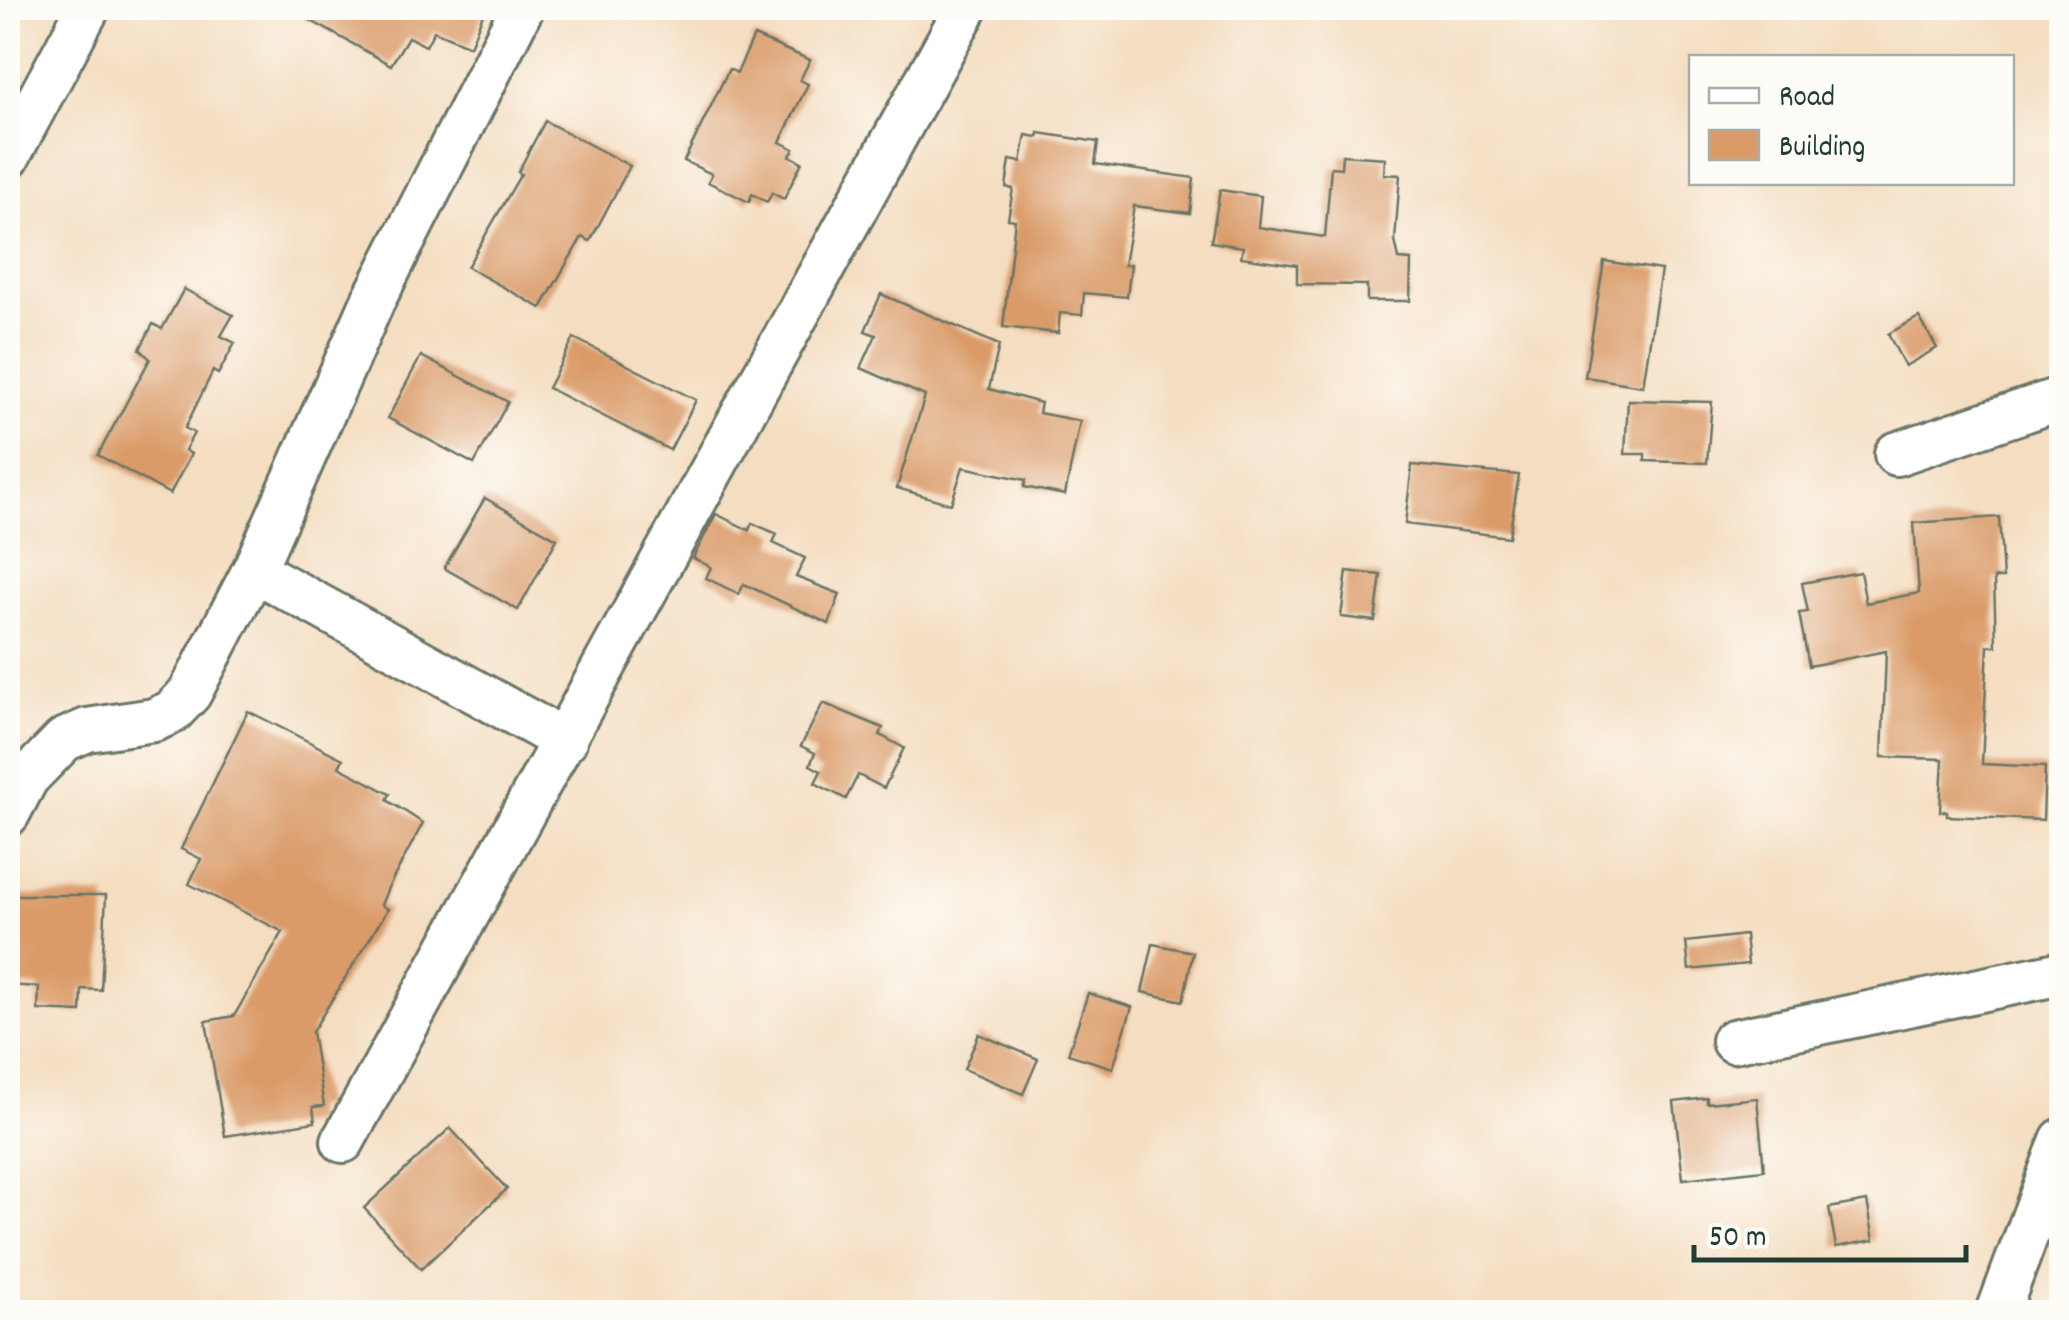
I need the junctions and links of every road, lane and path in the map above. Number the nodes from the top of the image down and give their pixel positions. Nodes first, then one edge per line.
1 (88, 8) edge
2 (522, 8) edge
3 (966, 8) edge
4 (8, 157) edge
5 (2062, 398) edge
6 (1896, 454) dead end
7 (254, 570) junction
8 (565, 740) junction
9 (8, 814) edge
10 (2062, 974) edge
11 (1732, 1041) dead end
12 (2062, 1140) edge
13 (344, 1141) dead end
14 (1998, 1312) edge

1 - 4 street
2 - 7 street
3 - 8 street
5 - 6 street
7 - 8 street
7 - 9 street
8 - 13 street
10 - 11 street
12 - 14 street

